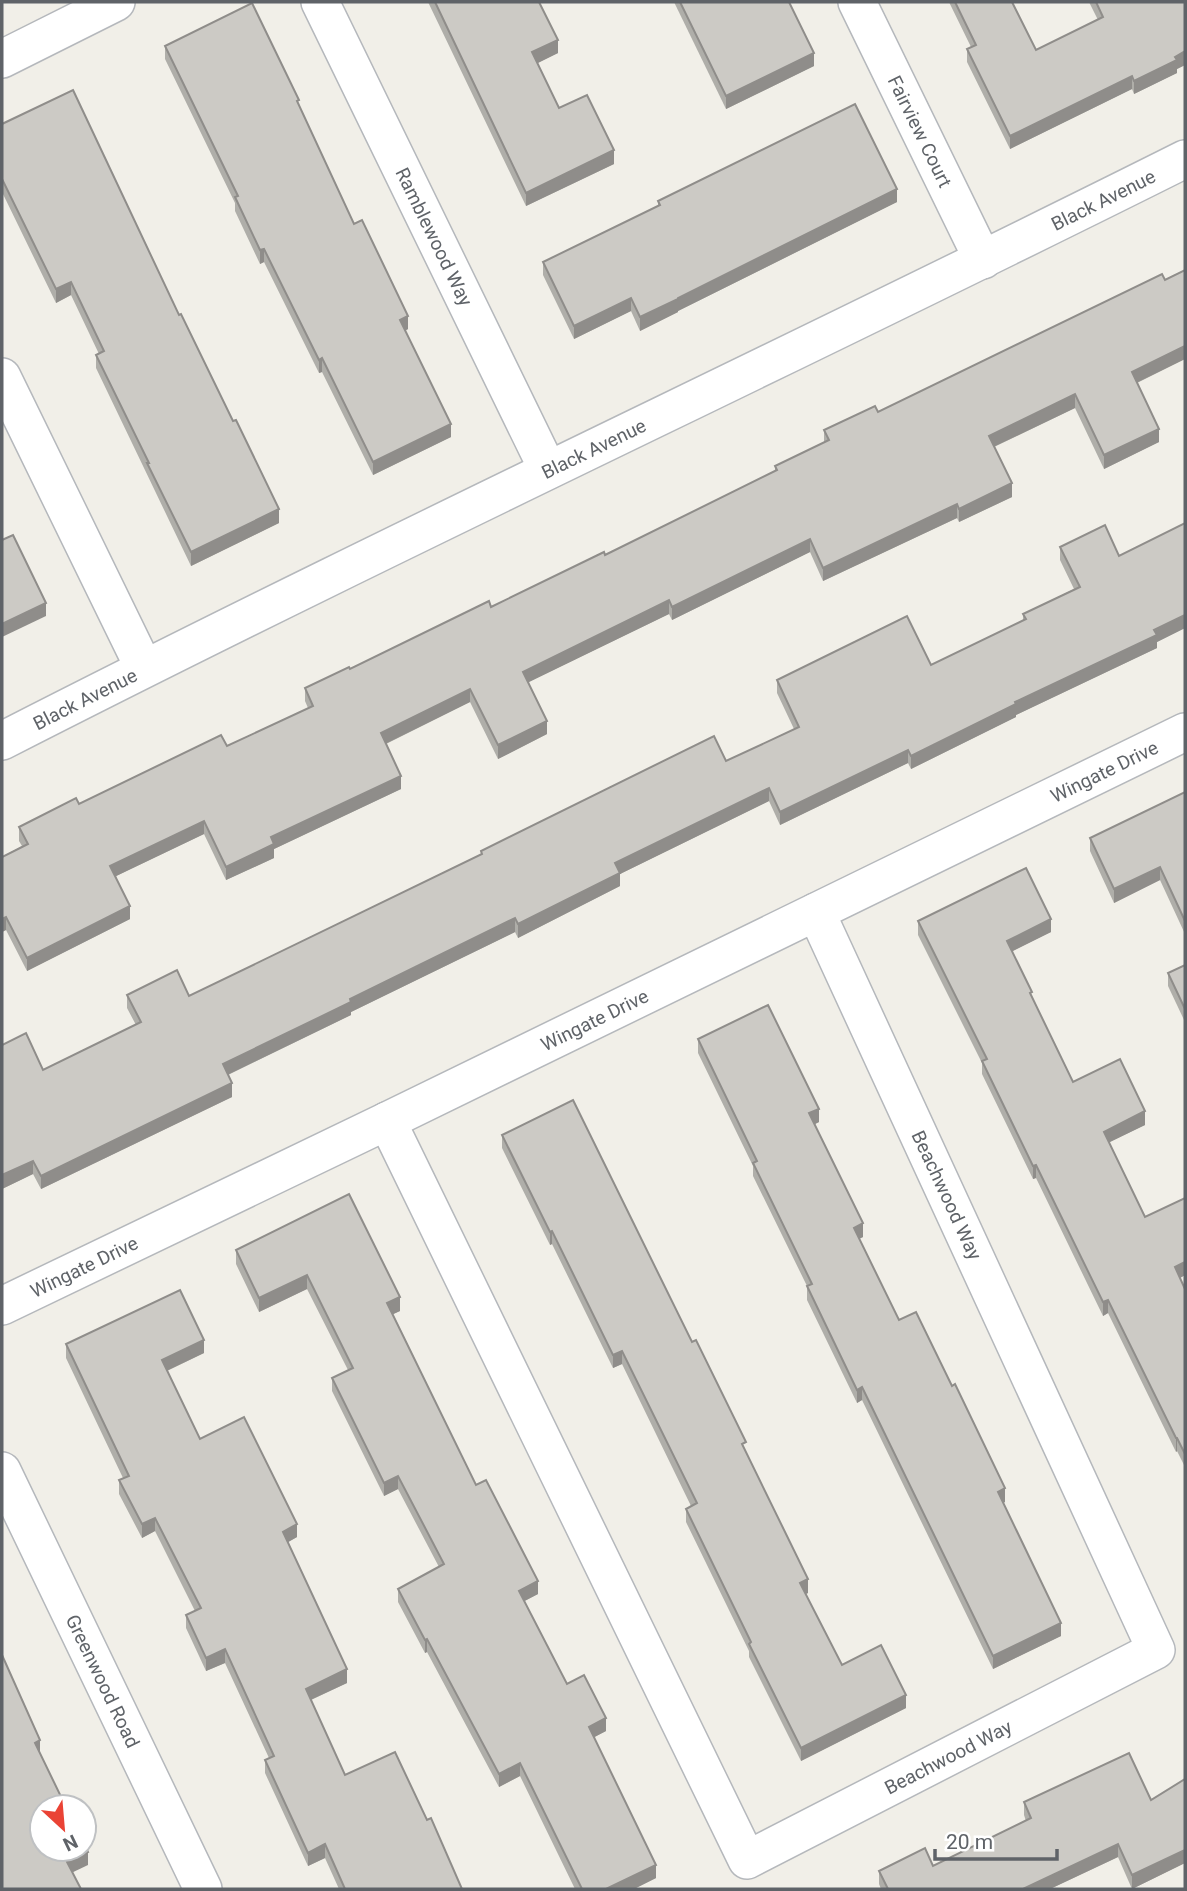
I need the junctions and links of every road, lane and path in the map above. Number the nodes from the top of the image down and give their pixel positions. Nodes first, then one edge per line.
1 (116, 2) edge
2 (320, 2) edge
3 (858, 2) edge
4 (2, 59) edge
5 (1185, 159) edge
6 (983, 260) junction
7 (2, 377) edge
8 (548, 470) junction
9 (144, 668) junction
10 (1185, 732) edge
11 (2, 741) edge
12 (816, 912) junction
13 (387, 1121) junction
14 (2, 1306) edge
15 (2, 1471) edge
16 (203, 1889) edge

1 - 4 street
2 - 8 street, Ramblewood Way
3 - 6 street, Fairview Court
5 - 6 street, Black Avenue
6 - 8 street, Black Avenue
7 - 9 street
8 - 9 street, Black Avenue
9 - 11 street, Black Avenue
10 - 12 street, Wingate Drive
12 - 13 street, Wingate Drive
12 - 13 street, Beachwood Way
13 - 14 street, Wingate Drive
15 - 16 street, Greenwood Road

